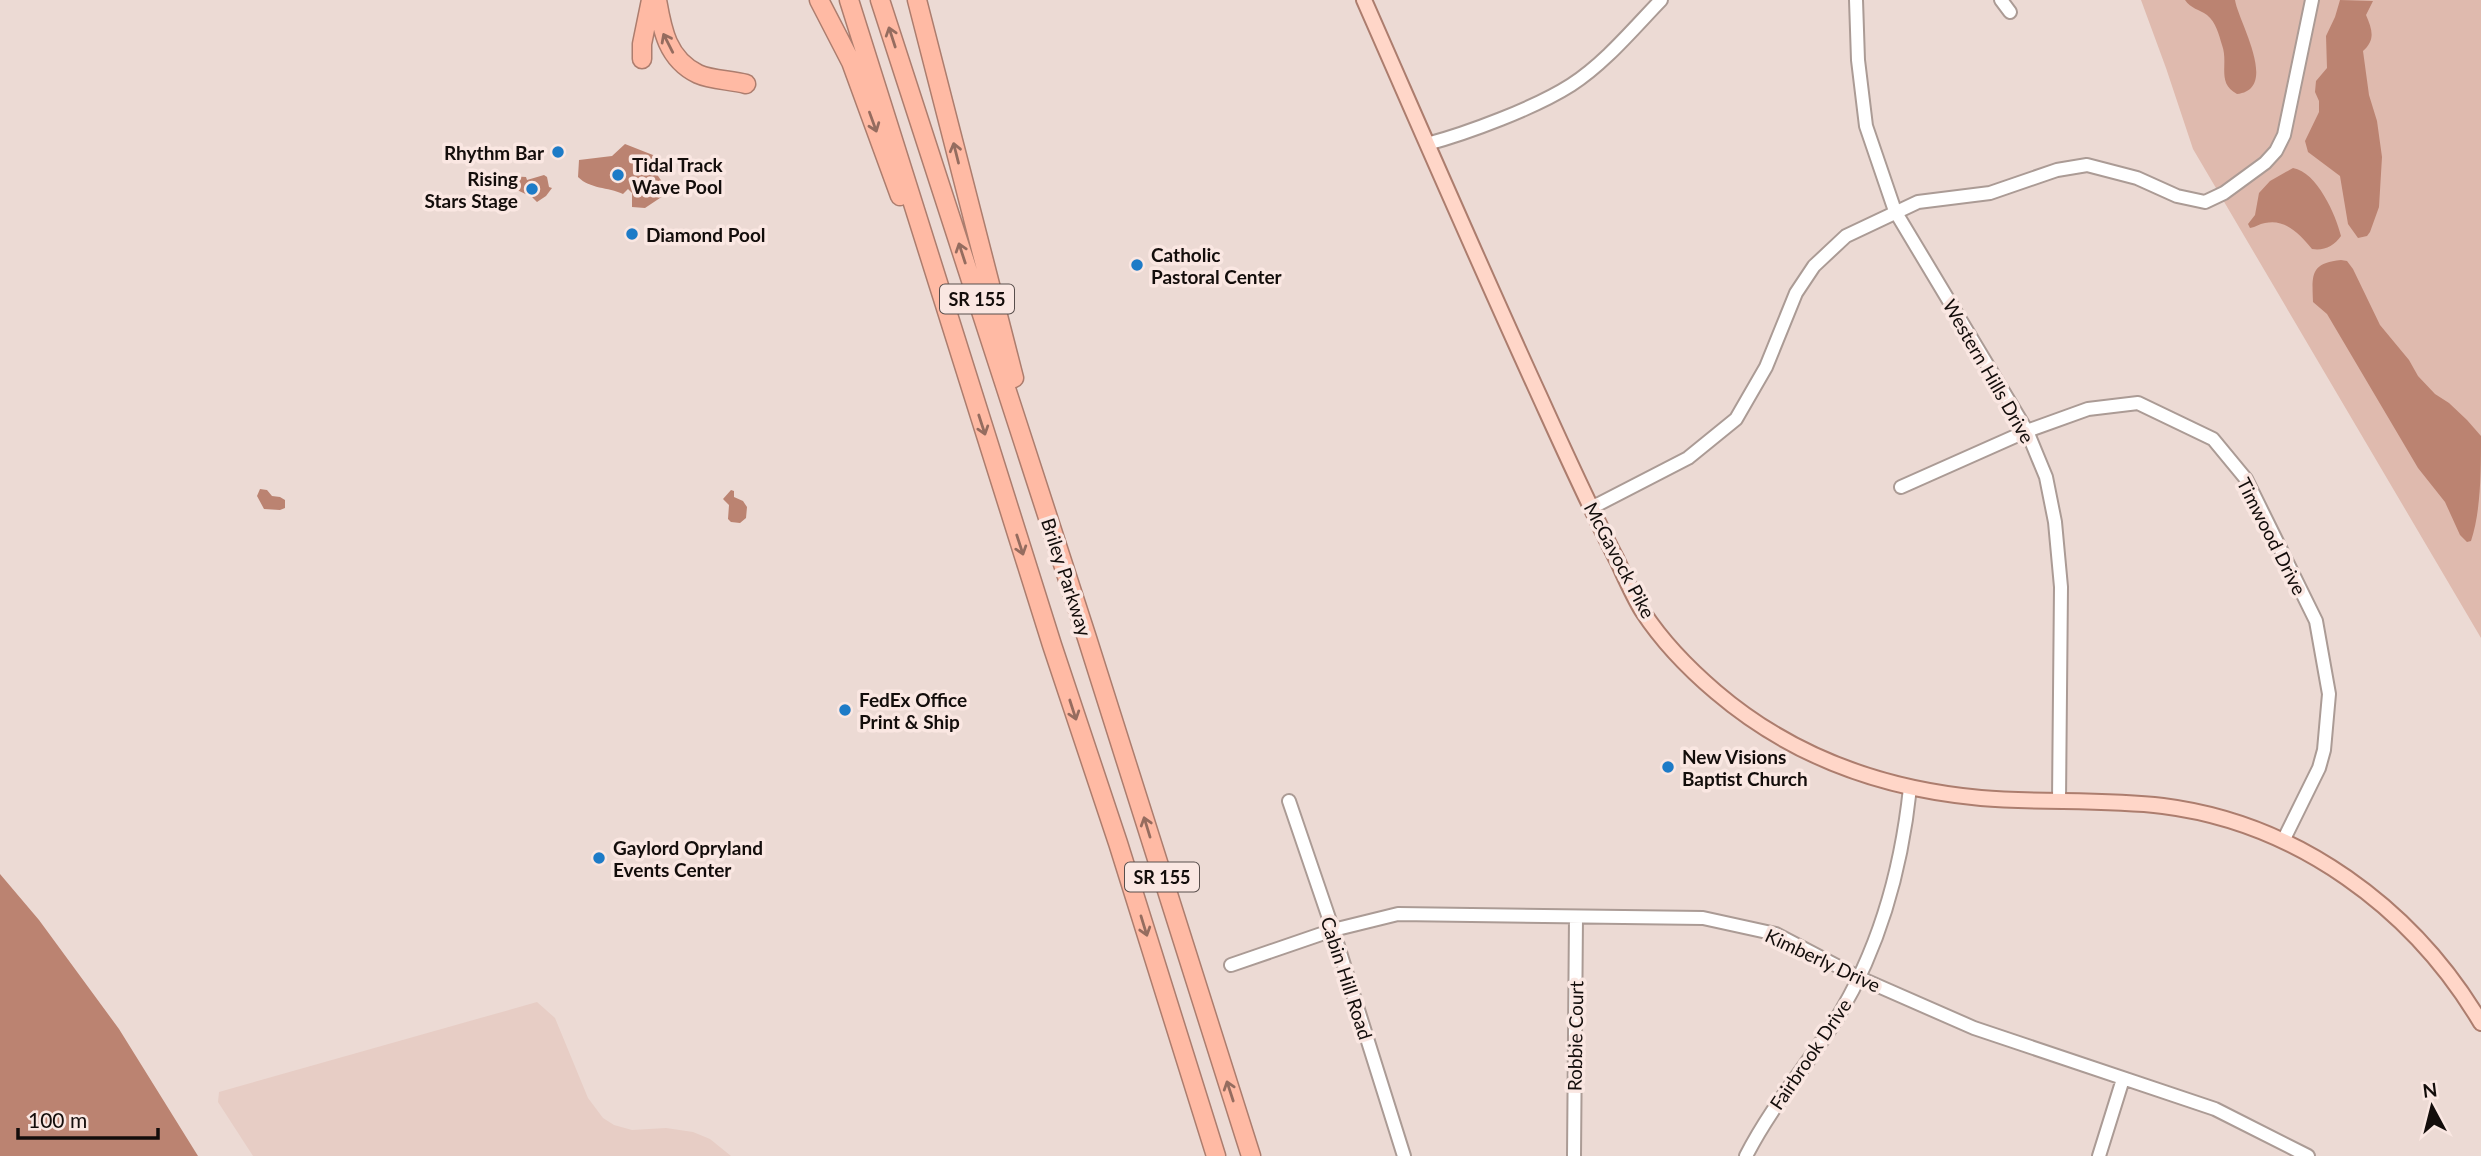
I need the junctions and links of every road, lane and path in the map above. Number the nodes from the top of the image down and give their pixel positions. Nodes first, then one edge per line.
1 (651, 0) edge
2 (657, 0) edge
3 (819, 0) edge
4 (849, 0) edge
5 (880, 0) edge
6 (917, 0) edge
7 (1364, 0) edge
8 (1661, 0) edge
9 (1856, 0) edge
10 (2001, 0) edge
11 (2312, 0) edge
12 (2010, 12) dead end
13 (642, 59) dead end
14 (746, 84) dead end
15 (1427, 144) junction
16 (1895, 211) junction
17 (964, 370) junction
18 (2026, 431) junction
19 (1901, 487) dead end
20 (1591, 508) junction
21 (1074, 598) junction
22 (1910, 788) junction
23 (2059, 800) junction
24 (1289, 801) dead end
25 (2284, 839) junction
26 (1576, 916) junction
27 (1333, 930) junction
28 (1231, 965) dead end
29 (1860, 978) junction
30 (2481, 1023) edge
31 (2123, 1079) junction
32 (1216, 1156) edge
33 (1251, 1156) edge
34 (1404, 1156) edge
35 (1574, 1156) edge
36 (1746, 1156) edge
37 (2099, 1156) edge
38 (2308, 1156) edge

1 - 13 highway
14 -> 2 highway
3 -> 17 highway
4 - 17 highway, Briley Parkway / SR 155
21 -> 5 highway, Briley Parkway / SR 155
21 -> 6 highway
7 - 15 main road, McGavock Pike
8 - 15 street
9 - 16 street, Western Hills Drive
10 - 12 street
11 - 16 street
15 - 20 main road, McGavock Pike
16 - 18 street, Western Hills Drive
16 - 20 street
17 -> 32 highway, Briley Parkway / SR 155
18 - 19 street, Timwood Drive
18 - 23 street, Western Hills Drive
18 - 25 street, Timwood Drive
20 - 22 main road, McGavock Pike
33 -> 21 highway, Briley Parkway / SR 155
22 - 23 main road, McGavock Pike
22 - 29 street, Fairbrook Drive
23 - 25 main road, McGavock Pike
24 - 27 street, Cabin Hill Road
25 - 30 main road, McGavock Pike
26 - 27 street, Kimberly Drive
26 - 29 street, Kimberly Drive
26 - 35 street, Robbie Court
27 - 28 street, Kimberly Drive
27 - 34 street, Cabin Hill Road
29 - 31 street, Kimberly Drive
29 - 36 street, Fairbrook Drive
31 - 37 street
31 - 38 street, Kimberly Drive

